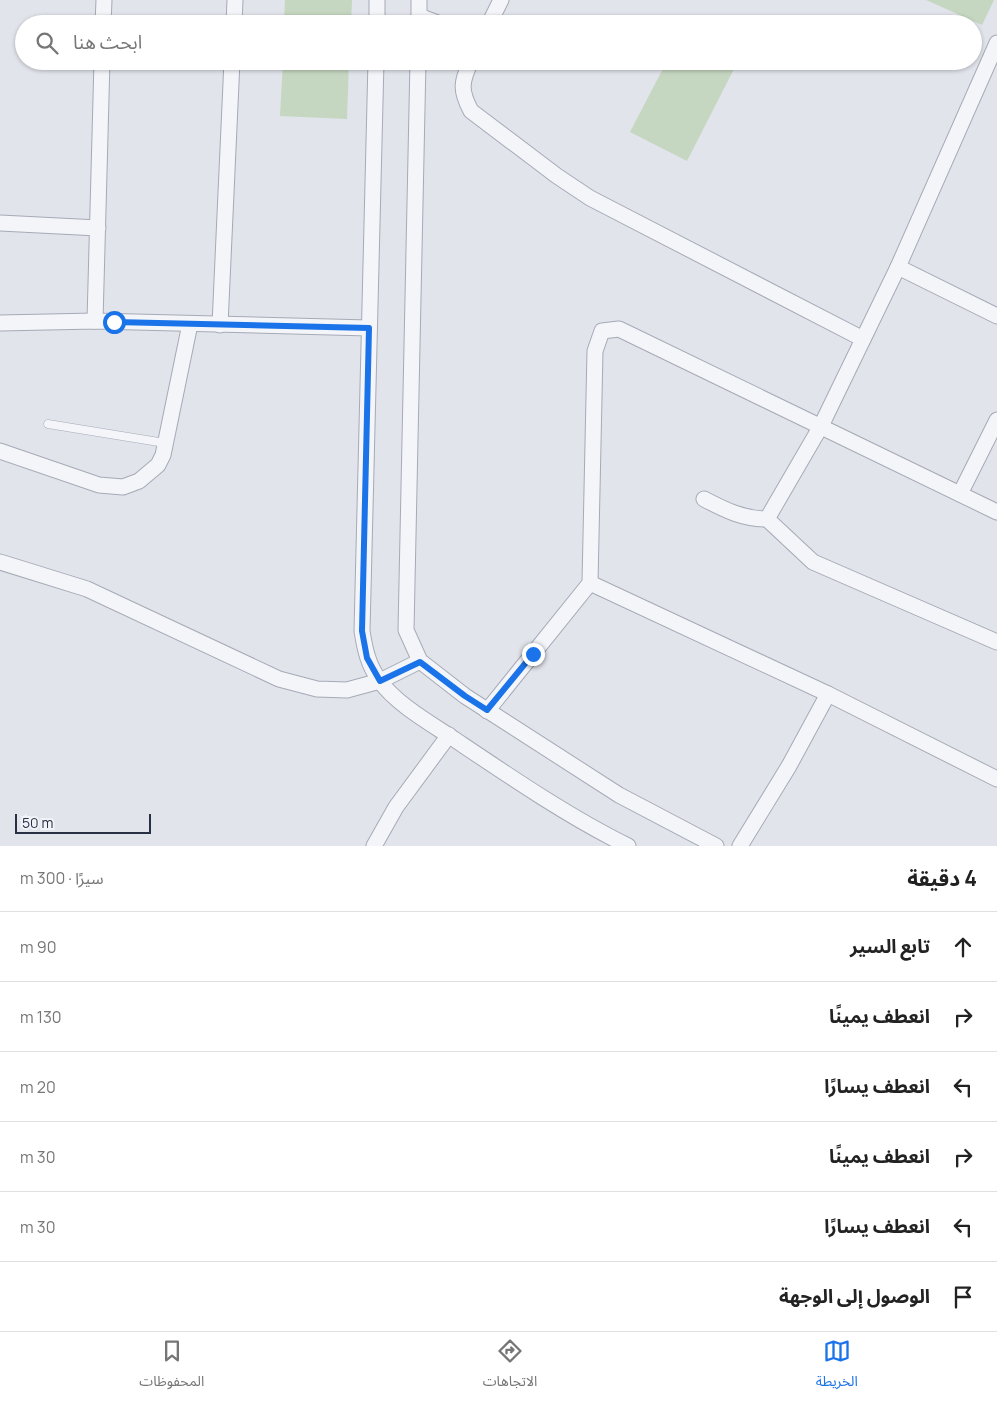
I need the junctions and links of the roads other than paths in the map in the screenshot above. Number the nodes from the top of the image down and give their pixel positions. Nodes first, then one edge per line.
1 (104, 0) edge
2 (235, 0) edge
3 (378, 0) edge
4 (419, 0) edge
5 (501, 0) edge
6 (103, 15) edge
7 (234, 15) edge
8 (377, 15) edge
9 (419, 15) edge
10 (494, 15) edge
11 (997, 43) edge
12 (102, 70) edge
13 (232, 70) edge
14 (376, 70) edge
15 (418, 70) edge
16 (466, 70) edge
17 (0, 223) edge
18 (98, 228) junction
19 (898, 266) junction
20 (997, 316) edge
21 (96, 321) junction
22 (0, 323) edge
23 (190, 324) junction
24 (220, 325) junction
25 (369, 328) junction
26 (863, 339) junction
27 (997, 420) edge
28 (48, 424) dead end
29 (821, 426) junction
30 (165, 443) junction
31 (0, 451) edge
32 (960, 494) junction
33 (704, 499) dead end
34 (997, 512) edge
35 (767, 519) junction
36 (0, 562) edge
37 (590, 583) junction
38 (997, 642) edge
39 (420, 662) junction
40 (380, 681) junction
41 (828, 694) junction
42 (487, 710) junction
43 (449, 735) junction
44 (997, 779) edge
45 (374, 846) edge
46 (628, 846) edge
47 (716, 846) edge
48 (740, 846) edge

1 - 6 street
2 - 7 street
3 - 8 street
4 - 9 street
5 - 10 street
11 - 19 street
12 - 18 street
13 - 24 street
14 - 25 street
15 - 39 street
16 - 26 street
17 - 18 street
18 - 21 street
19 - 20 street
19 - 26 street
21 - 22 street
21 - 23 street
23 - 24 street
23 - 30 street
24 - 25 street
25 - 40 street
26 - 29 street
27 - 32 street
28 - 30 lane
29 - 32 street
29 - 35 street
29 - 37 street
30 - 31 street
32 - 34 street
33 - 35 street
35 - 38 street
36 - 40 street
37 - 41 street
37 - 42 street
39 - 40 street
39 - 42 street
40 - 43 street
41 - 44 street
41 - 48 street
42 - 47 street
43 - 45 street
43 - 46 street

